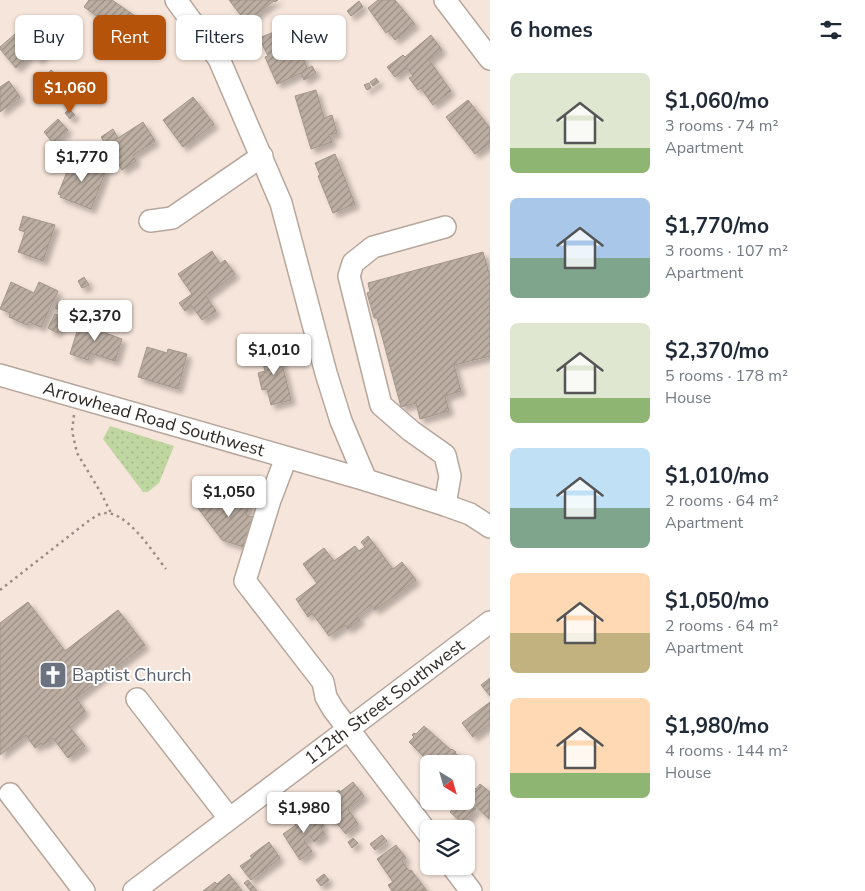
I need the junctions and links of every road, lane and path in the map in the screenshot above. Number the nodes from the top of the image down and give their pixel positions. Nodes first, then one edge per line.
1 (176, 0) edge
2 (445, 0) edge
3 (490, 59) edge
4 (262, 156) junction
5 (150, 221) dead end
6 (445, 227) dead end
7 (0, 375) edge
8 (77, 397) junction
9 (286, 458) junction
10 (366, 480) junction
11 (445, 505) junction
12 (110, 514) junction
13 (490, 527) edge
14 (166, 569) dead end
15 (0, 590) edge
16 (490, 622) edge
17 (137, 699) dead end
18 (349, 730) junction
19 (10, 794) dead end
20 (229, 818) junction
21 (420, 823) edge
22 (459, 875) edge
23 (84, 891) edge
24 (134, 891) edge
25 (471, 891) edge

1 - 4 street
2 - 3 street
4 - 5 street
4 - 10 street
6 - 11 street
7 - 8 street, Arrowhead Road Southwest
8 - 9 street, Arrowhead Road Southwest
8 - 12 path
9 - 10 street, Arrowhead Road Southwest
9 - 18 street
10 - 11 street, Arrowhead Road Southwest
11 - 13 street, Arrowhead Road Southwest
12 - 14 path
12 - 15 path
16 - 18 street, 112th Street Southwest
17 - 20 street
18 - 20 street, 112th Street Southwest
18 - 21 street
19 - 23 street
20 - 24 street, 112th Street Southwest
22 - 25 street

